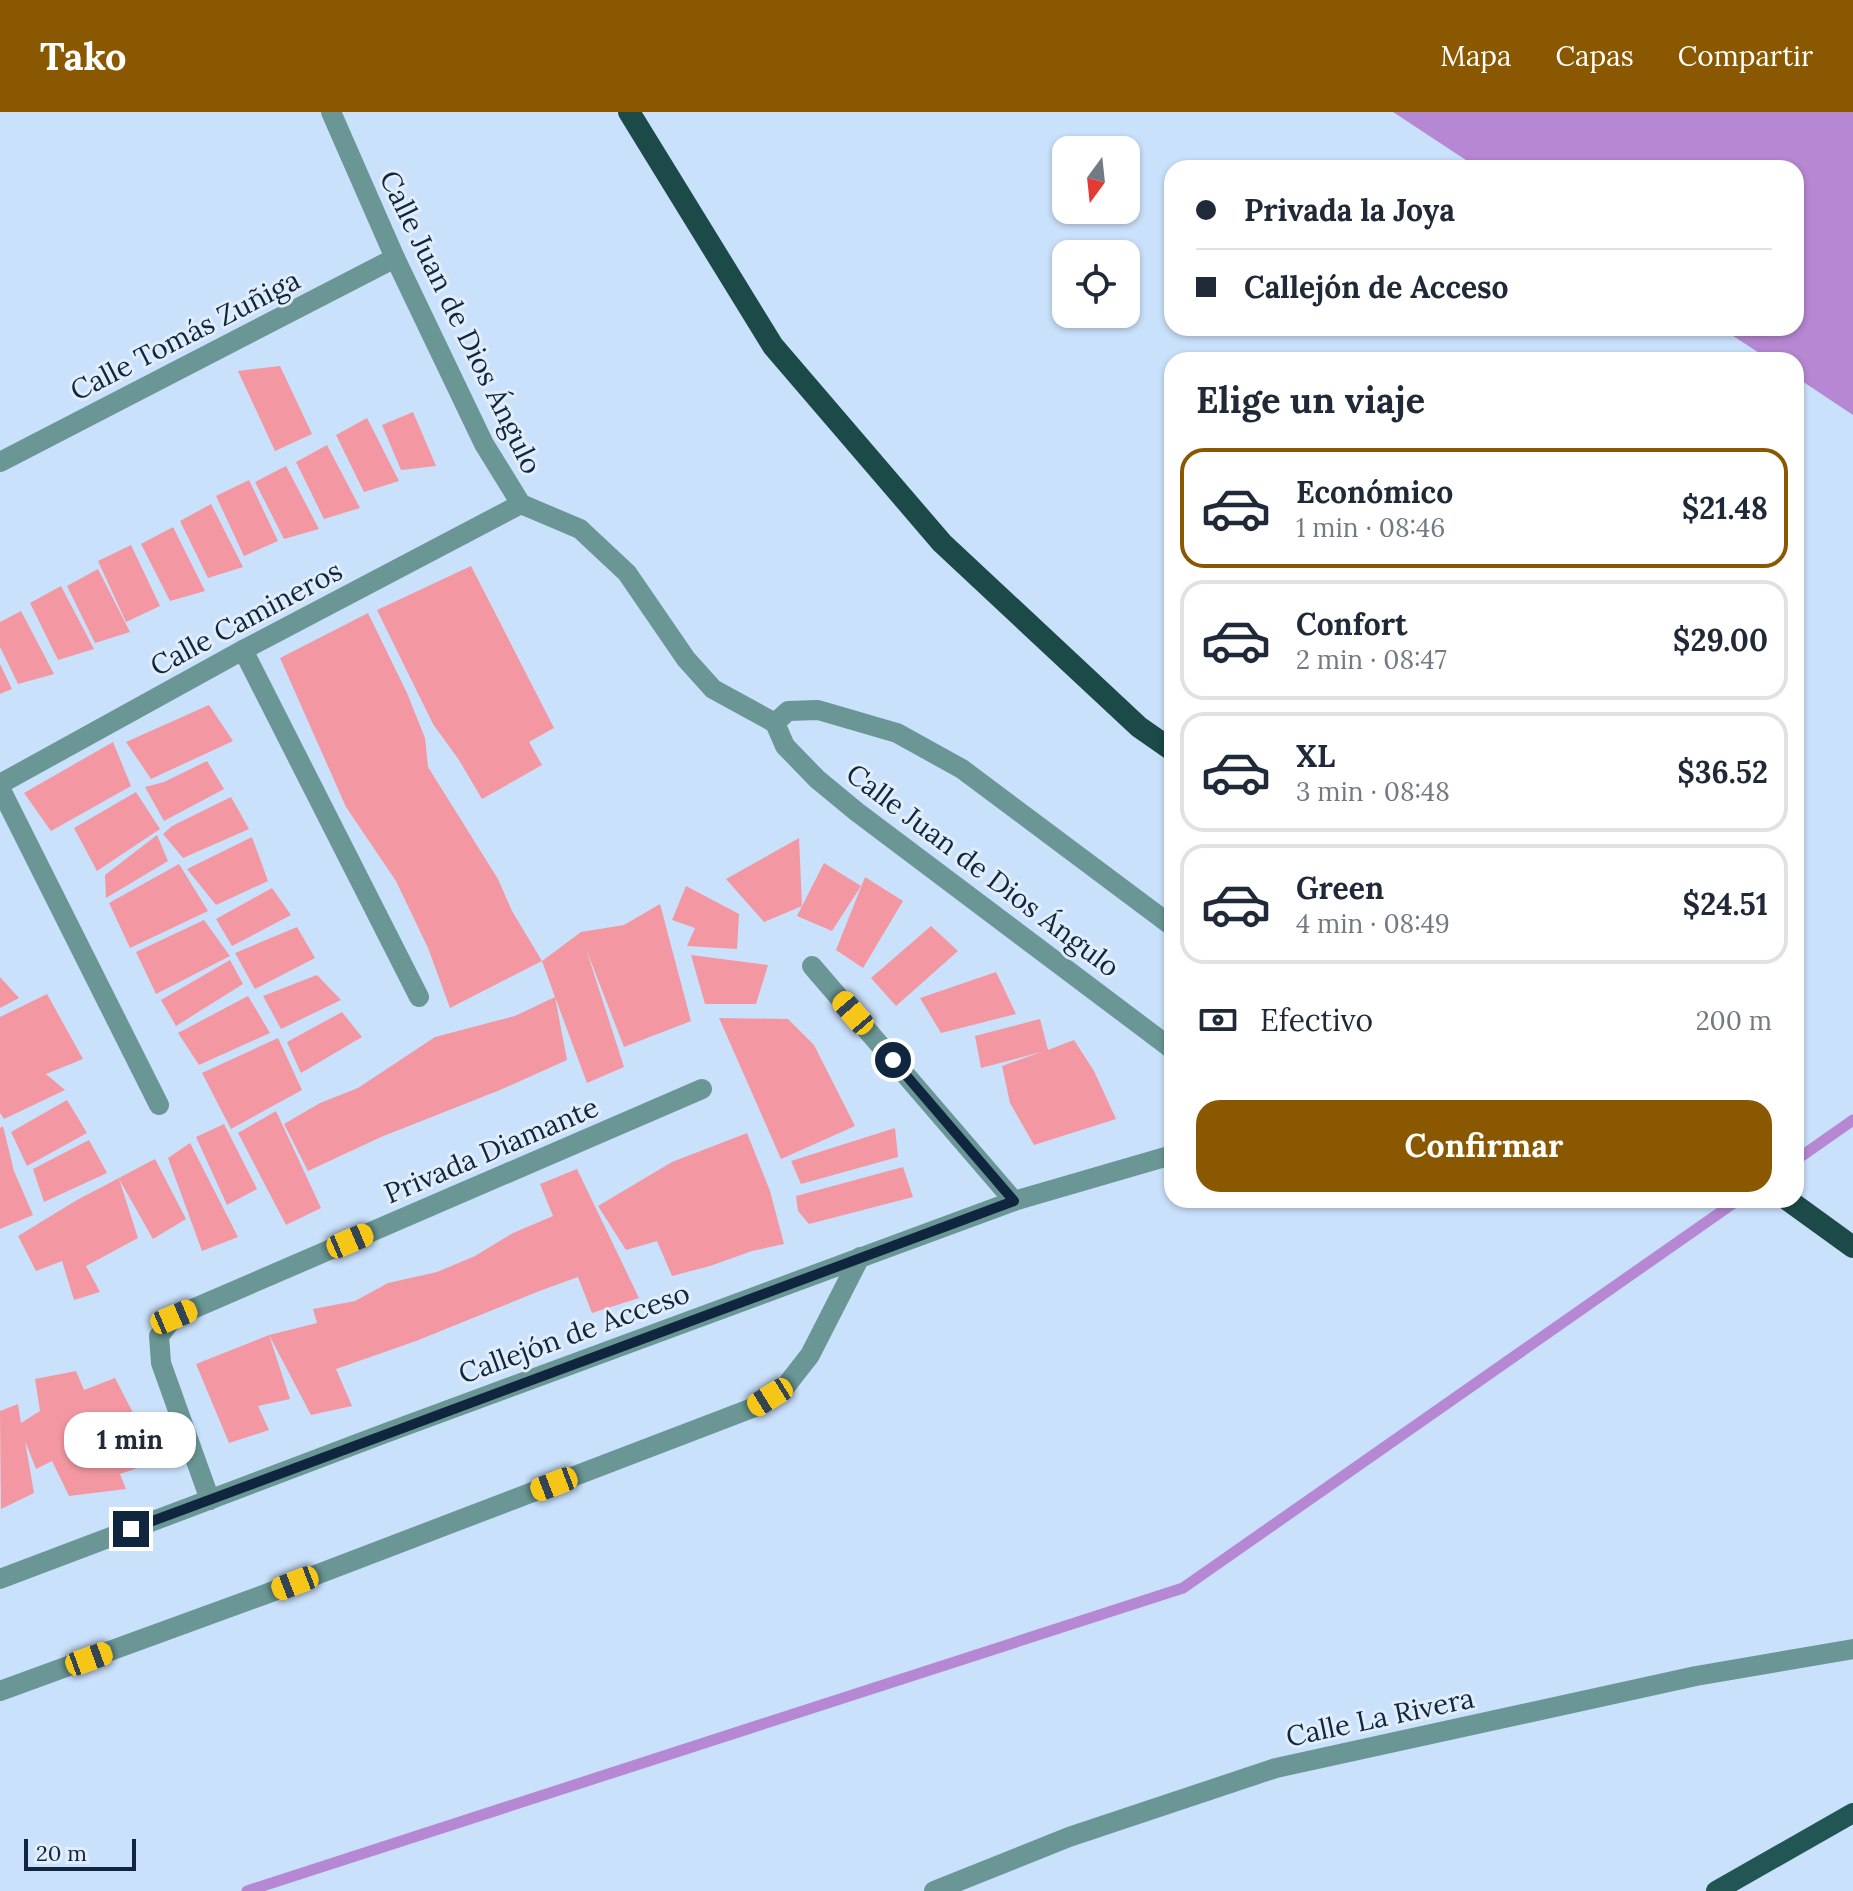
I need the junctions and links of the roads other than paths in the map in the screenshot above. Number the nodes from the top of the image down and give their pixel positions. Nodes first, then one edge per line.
1 (331, 112) edge
2 (629, 112) edge
3 (395, 258) junction
4 (0, 462) edge
5 (521, 504) junction
6 (243, 650) junction
7 (775, 723) junction
8 (1164, 744) edge
9 (0, 786) edge
10 (1164, 920) edge
11 (812, 966) dead end
12 (419, 997) dead end
13 (1164, 1043) edge
14 (702, 1089) dead end
15 (159, 1105) dead end
16 (1164, 1157) edge
17 (1014, 1201) junction
18 (1799, 1208) edge
19 (1853, 1247) edge
20 (860, 1257) junction
21 (210, 1500) junction
22 (0, 1579) edge
23 (1853, 1649) edge
24 (0, 1691) edge
25 (1853, 1813) edge
26 (934, 1891) edge
27 (1716, 1891) edge

1 - 3 street, Calle Juan de Dios Ángulo
2 - 8 highway
3 - 4 street, Calle Tomás Zuñiga
3 - 5 street, Calle Juan de Dios Ángulo
5 - 6 street, Calle Camineros
5 - 7 street, Calle Juan de Dios Ángulo
6 - 9 street, Calle Camineros
6 - 12 street
7 - 10 street, Calle Juan de Dios Ángulo
7 - 13 street, Calle Juan de Dios Ángulo
9 - 15 street
11 - 17 street
14 - 21 street, Privada Diamante
16 - 17 street, Callejón de Acceso
17 - 20 street, Callejón de Acceso
18 - 19 highway
20 - 21 street, Callejón de Acceso
20 - 24 street
21 - 22 street, Callejón de Acceso
23 - 26 street, Calle La Rivera
25 - 27 main road

